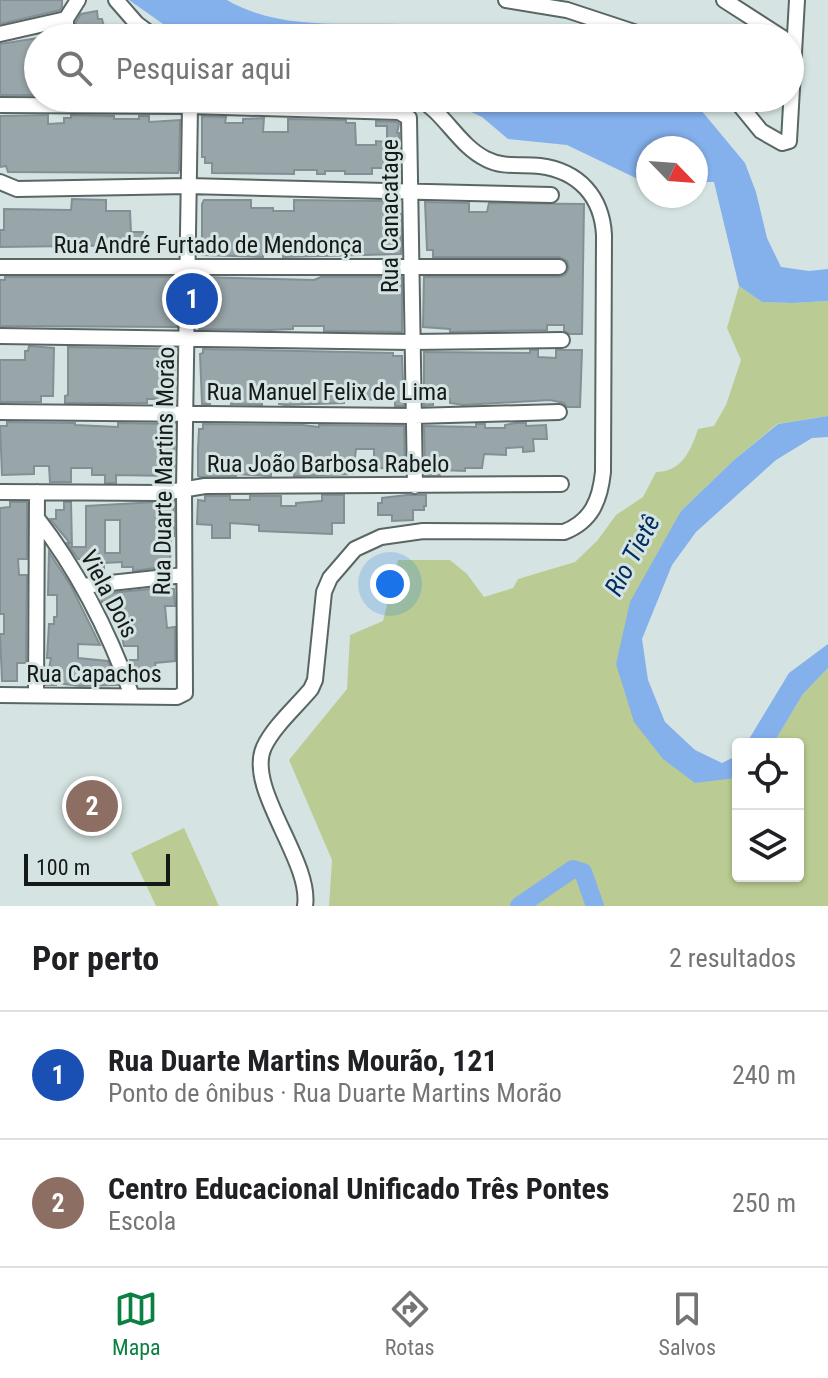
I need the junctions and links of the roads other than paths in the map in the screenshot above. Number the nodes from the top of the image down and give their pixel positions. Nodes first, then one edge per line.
1 (78, 0) edge
2 (116, 0) edge
3 (506, 0) edge
4 (724, 0) edge
5 (797, 0) edge
6 (570, 5) edge
7 (66, 19) junction
8 (44, 24) edge
9 (66, 24) edge
10 (137, 24) edge
11 (617, 24) edge
12 (761, 24) edge
13 (792, 24) edge
14 (24, 29) edge
15 (0, 34) edge
16 (24, 104) edge
17 (0, 105) edge
18 (190, 112) edge
19 (350, 112) edge
20 (436, 112) edge
21 (746, 112) edge
22 (790, 112) edge
23 (0, 182) edge
24 (188, 186) junction
25 (17, 189) junction
26 (412, 190) junction
27 (551, 195) dead end
28 (0, 198) edge
29 (187, 266) junction
30 (0, 267) edge
31 (559, 267) dead end
32 (412, 268) junction
33 (0, 336) edge
34 (187, 340) junction
35 (562, 340) dead end
36 (412, 342) junction
37 (0, 412) edge
38 (559, 412) dead end
39 (186, 414) junction
40 (414, 416) junction
41 (561, 484) dead end
42 (415, 486) junction
43 (184, 489) junction
44 (0, 492) edge
45 (37, 492) junction
46 (37, 518) junction
47 (184, 575) junction
48 (83, 586) junction
49 (185, 693) joint
50 (0, 695) edge
51 (36, 695) junction
52 (132, 696) junction
53 (305, 906) edge

1 - 7 street
2 - 10 street
3 - 6 street
4 - 12 street
5 - 13 street
6 - 11 street
7 - 8 street
7 - 9 street
14 - 15 street
16 - 17 street, Rua Canacatage
18 - 24 street, Rua Duarte Martins Morão
19 - 26 street, Rua Canacatage
20 - 53 street
21 - 22 street
23 - 25 street
24 - 25 street
24 - 26 street
24 - 29 street, Rua Duarte Martins Morão
25 - 28 street
26 - 27 street
26 - 32 street, Rua Canacatage
29 - 30 street, Rua André Furtado de Mendonça
29 - 32 street, Rua André Furtado de Mendonça
29 - 34 street, Rua Duarte Martins Morão
31 - 32 street, Rua André Furtado de Mendonça
32 - 36 street, Rua Canacatage
33 - 34 street
34 - 36 street
34 - 39 street, Rua Duarte Martins Morão
35 - 36 street
36 - 40 street, Rua Canacatage
37 - 39 street, Rua Manuel Felix de Lima
38 - 40 street, Rua Manuel Felix de Lima
39 - 40 street, Rua Manuel Felix de Lima
39 - 43 street, Rua Duarte Martins Morão
40 - 42 street, Rua Canacatage
41 - 42 street, Rua João Barbosa Rabelo
42 - 43 street, Rua João Barbosa Rabelo
43 - 45 street, Rua João Barbosa Rabelo
43 - 47 street, Rua Duarte Martins Morão
44 - 45 street, Rua João Barbosa Rabelo
45 - 46 street
46 - 48 street, Viela Dois
46 - 51 street
47 - 48 street
47 - 49 street, Rua Duarte Martins Morão
48 - 52 street, Viela Dois
49 - 52 street, Rua Capachos
50 - 51 street, Rua Capachos
51 - 52 street, Rua Capachos

